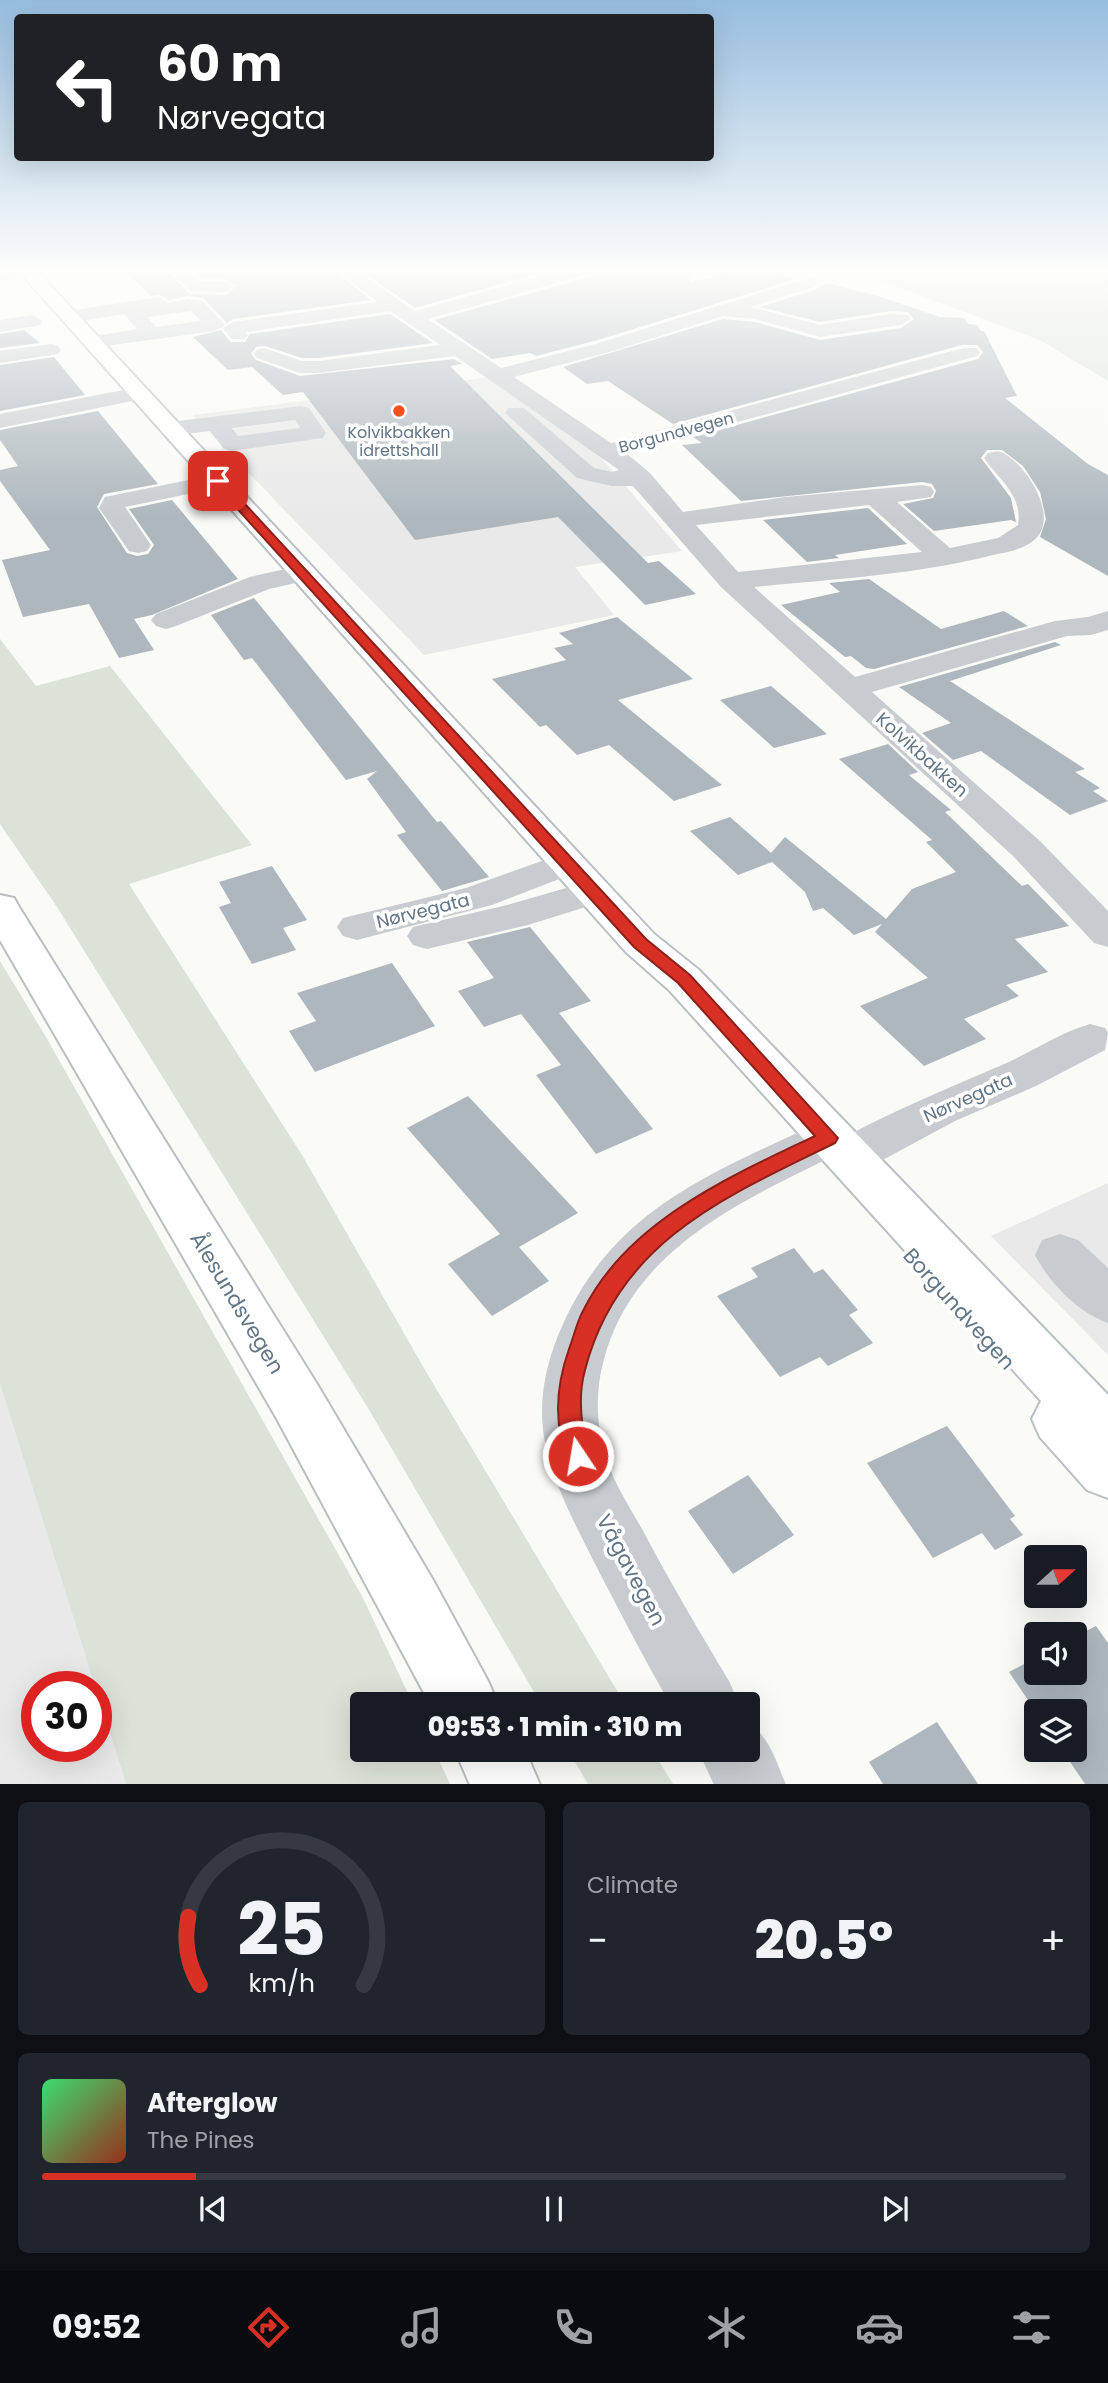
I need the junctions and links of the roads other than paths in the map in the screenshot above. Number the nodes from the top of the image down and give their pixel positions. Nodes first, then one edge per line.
1 (40, 352) edge
2 (101, 352) edge
3 (435, 352) edge
4 (465, 352) edge
5 (585, 352) edge
6 (970, 352) dead end
7 (264, 354) dead end
8 (0, 357) edge
9 (499, 375) junction
10 (139, 393) junction
11 (525, 393) junction
12 (760, 397) dead end
13 (0, 421) edge
14 (216, 423) dead end
15 (170, 429) junction
16 (603, 445) junction
17 (996, 458) dead end
18 (641, 478) junction
19 (218, 481) junction
20 (922, 492) dead end
21 (877, 498) junction
22 (679, 520) junction
23 (138, 545) dead end
24 (944, 557) junction
25 (303, 573) junction
26 (731, 581) junction
27 (166, 620) dead end
28 (1102, 626) edge
29 (850, 688) junction
30 (567, 863) junction
31 (594, 892) junction
32 (0, 907) edge
33 (357, 927) dead end
34 (1108, 934) edge
35 (392, 945) dead end
36 (1090, 1039) dead end
37 (829, 1147) junction
38 (1060, 1255) dead end
39 (1108, 1300) edge
40 (1100, 1437) edge
41 (459, 1692) edge
42 (699, 1692) edge
43 (495, 1762) edge
44 (739, 1762) edge
45 (506, 1784) edge
46 (752, 1784) edge

1 - 8 street
2 - 10 main road
3 - 7 street
4 - 9 street, Borgundvegen
5 - 9 street
6 - 16 street, Borgundvegen
9 - 11 street, Borgundvegen
10 - 13 street
10 - 15 main road
11 - 16 street, Borgundvegen
11 - 18 street
12 - 16 street
14 - 15 street
15 - 19 main road
16 - 18 street, Kolvikbakken
17 - 24 street
18 - 22 street, Kolvikbakken
19 - 23 street
19 - 25 main road
20 - 21 street
21 - 22 street
21 - 24 street
22 - 26 street, Kolvikbakken
24 - 26 street
25 - 27 street
25 - 30 main road
26 - 29 street, Kolvikbakken
28 - 29 street
29 - 34 street, Kolvikbakken
30 - 31 main road
30 - 33 street, Nørvegata
31 - 35 street, Nørvegata
31 - 37 main road
32 - 41 main road, Ålesundsvegen
36 - 37 street, Nørvegata
37 - 40 main road, Borgundvegen
37 - 42 street, Vågavegen
38 - 39 street
43 - 45 main road
44 - 46 street

